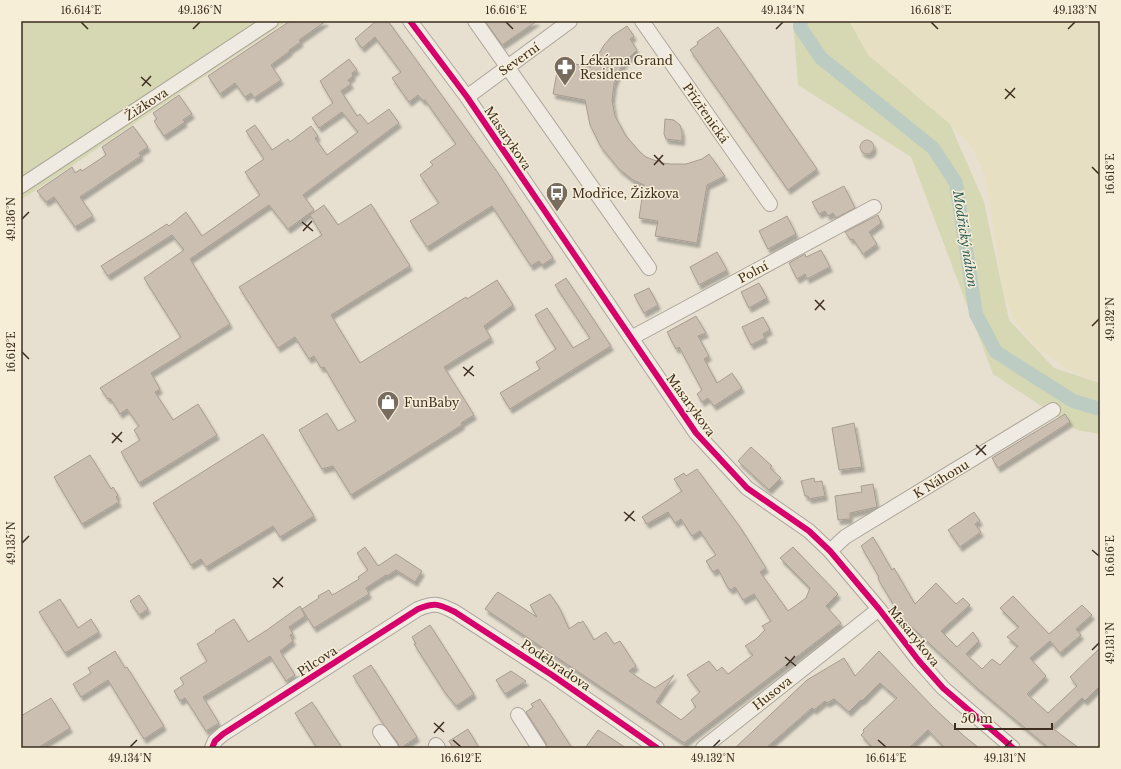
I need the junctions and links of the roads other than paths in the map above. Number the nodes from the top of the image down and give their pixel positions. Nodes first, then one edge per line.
1 (271, 21) edge
2 (410, 21) edge
3 (475, 21) edge
4 (570, 21) edge
5 (642, 21) edge
6 (507, 67) junction
7 (467, 97) junction
8 (21, 186) edge
9 (770, 204) dead end
10 (874, 206) dead end
11 (649, 268) dead end
12 (631, 338) junction
13 (1053, 410) dead end
14 (830, 551) junction
15 (440, 605) joint
16 (879, 609) junction
17 (518, 715) dead end
18 (380, 732) dead end
19 (212, 748) edge
20 (391, 748) edge
21 (539, 748) edge
22 (657, 748) edge
23 (703, 748) edge
24 (1014, 748) edge

1 - 8 street, Žižkova
2 - 7 street, Masarykova
3 - 6 street
4 - 6 street, Severní
5 - 9 street, Přízřenická
6 - 7 street, Severní
6 - 11 street
7 - 12 street, Masarykova
10 - 12 street, Polní
12 - 14 street, Masarykova
13 - 14 street, K Náhonu
14 - 16 street, Masarykova
15 - 19 street, Pilcova
15 - 22 street, Poděbradova
16 - 23 street, Husova
16 - 24 street, Masarykova
17 - 21 street
18 - 20 street

